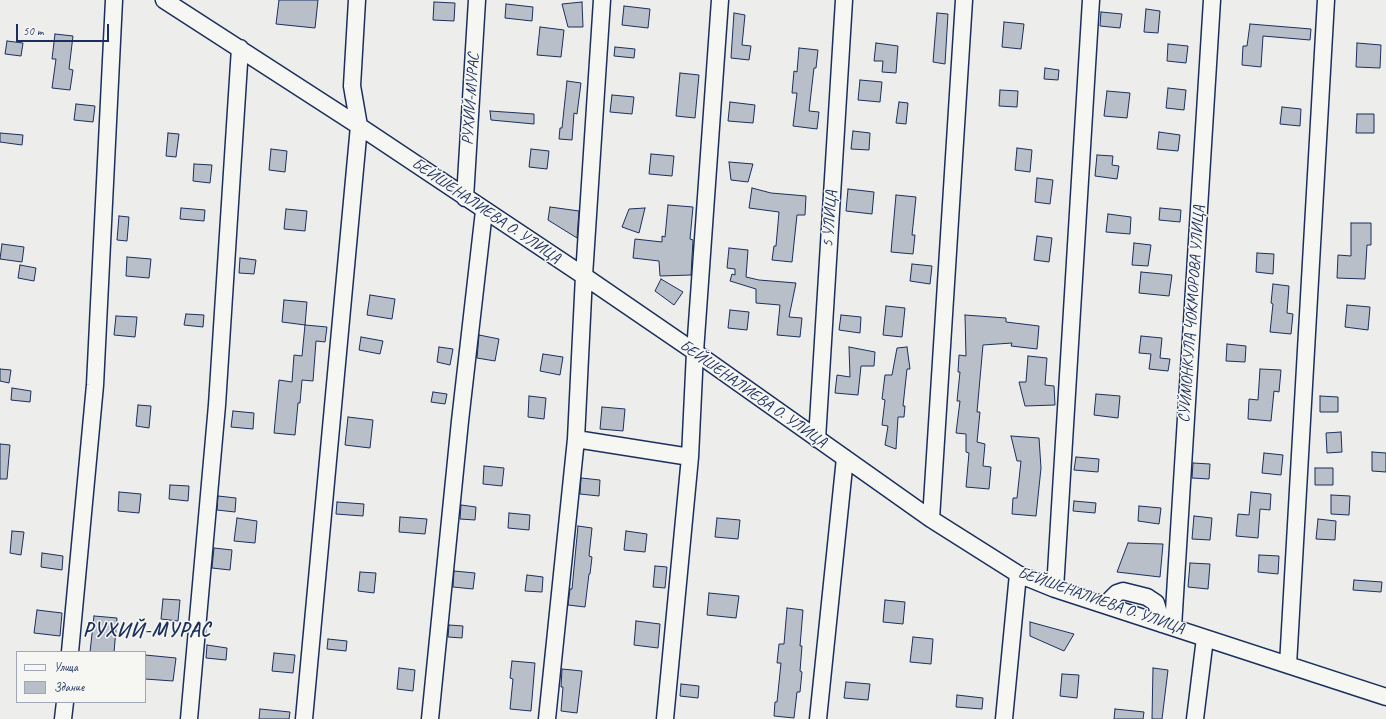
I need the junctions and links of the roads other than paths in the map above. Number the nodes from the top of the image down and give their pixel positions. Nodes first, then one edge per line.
1 (114, 0) edge
2 (164, 0) edge
3 (357, 0) edge
4 (477, 0) edge
5 (602, 0) edge
6 (720, 0) edge
7 (844, 0) edge
8 (964, 0) edge
9 (1091, 0) edge
10 (1212, 0) edge
11 (1326, 0) edge
12 (240, 48) junction
13 (359, 126) junction
14 (465, 198) junction
15 (484, 211) junction
16 (584, 276) junction
17 (695, 352) junction
18 (576, 439) junction
19 (817, 439) junction
20 (690, 457) junction
21 (845, 458) junction
22 (930, 519) junction
23 (1018, 574) junction
24 (1055, 589) junction
25 (1168, 626) junction
26 (1204, 638) junction
27 (70, 651) edge
28 (1288, 665) junction
29 (1386, 697) edge
30 (65, 703) edge
31 (63, 719) edge
32 (189, 719) edge
33 (304, 719) edge
34 (430, 719) edge
35 (547, 719) edge
36 (665, 719) edge
37 (818, 719) edge
38 (1004, 719) edge
39 (1195, 719) edge

1 - 27 street
2 - 12 street, БЕЙШЕНАЛИЕВА О. УЛИЦА
3 - 13 street
4 - 14 street, РУХИЙ-МУРАС
5 - 16 street
6 - 17 street
7 - 19 street, 5 УЛИЦА
8 - 22 street
9 - 24 street
10 - 25 street, СУЙМОНКУЛА ЧОКМОРОВА УЛИЦА
11 - 28 street
12 - 13 street, БЕЙШЕНАЛИЕВА О. УЛИЦА
12 - 32 street
13 - 14 street, БЕЙШЕНАЛИЕВА О. УЛИЦА
13 - 33 street
14 - 15 street, БЕЙШЕНАЛИЕВА О. УЛИЦА
15 - 16 street, БЕЙШЕНАЛИЕВА О. УЛИЦА
15 - 34 street
16 - 17 street, БЕЙШЕНАЛИЕВА О. УЛИЦА
16 - 18 street
17 - 19 street, БЕЙШЕНАЛИЕВА О. УЛИЦА
17 - 20 street
18 - 20 street
18 - 35 street
19 - 21 street, БЕЙШЕНАЛИЕВА О. УЛИЦА
20 - 36 street
21 - 22 street, БЕЙШЕНАЛИЕВА О. УЛИЦА
21 - 37 street
22 - 23 street, БЕЙШЕНАЛИЕВА О. УЛИЦА
23 - 24 street, БЕЙШЕНАЛИЕВА О. УЛИЦА
23 - 38 street
24 - 25 street, БЕЙШЕНАЛИЕВА О. УЛИЦА
25 - 26 street, БЕЙШЕНАЛИЕВА О. УЛИЦА
26 - 28 street, БЕЙШЕНАЛИЕВА О. УЛИЦА
26 - 39 street
28 - 29 street, БЕЙШЕНАЛИЕВА О. УЛИЦА
30 - 31 street

